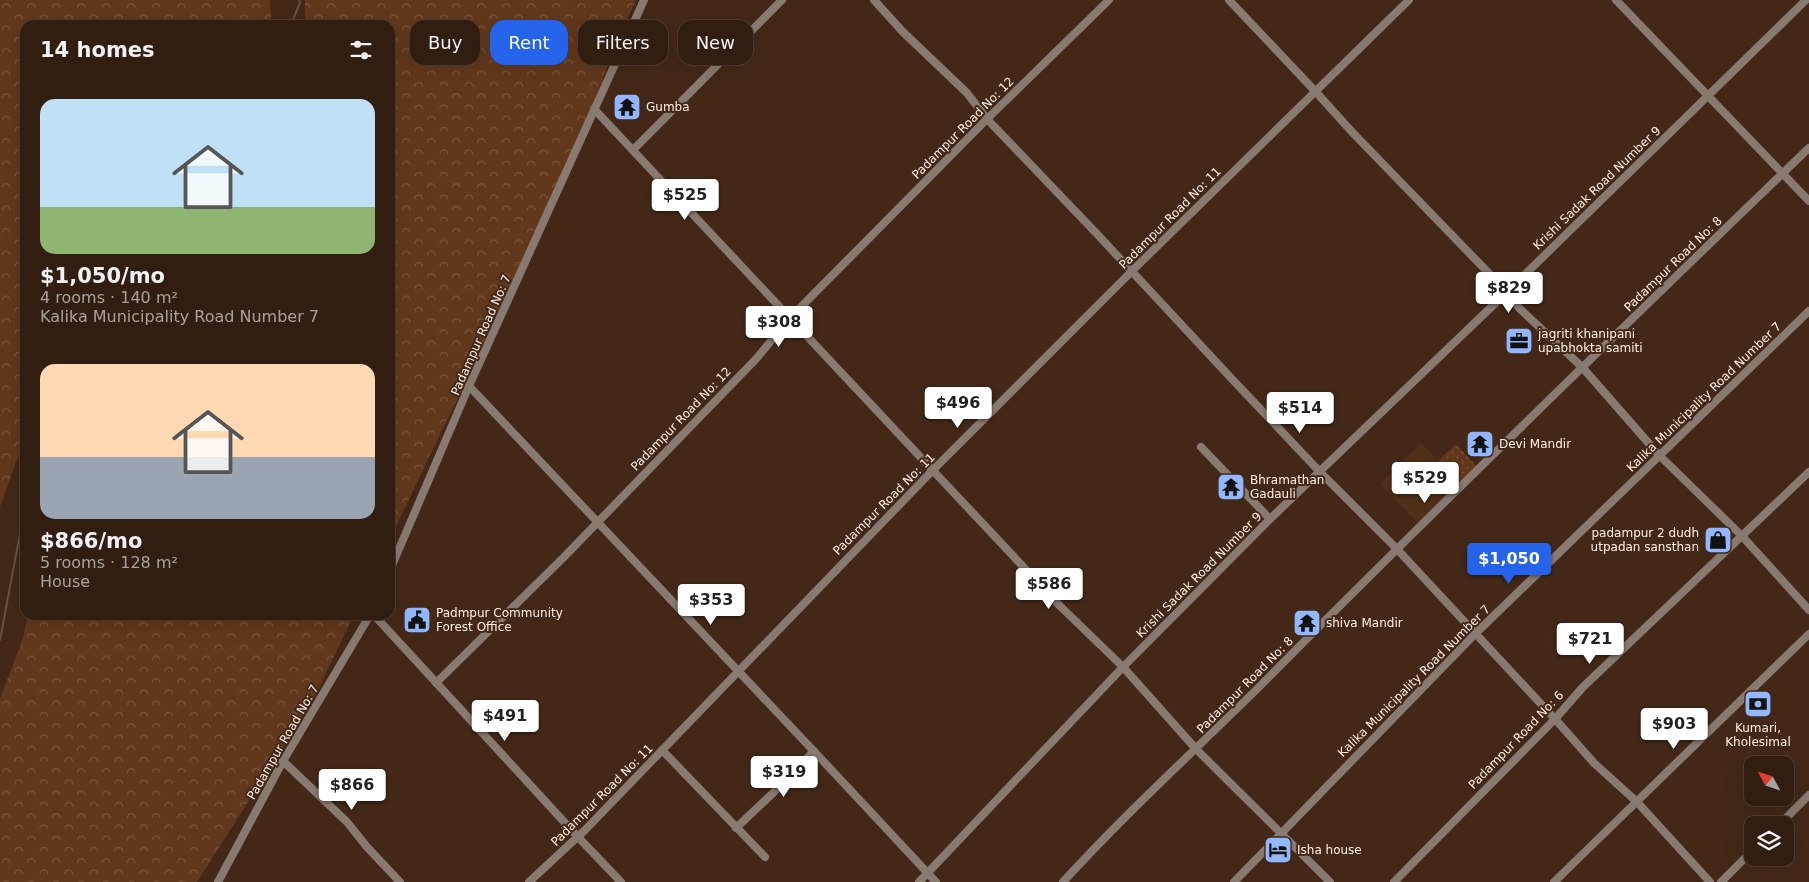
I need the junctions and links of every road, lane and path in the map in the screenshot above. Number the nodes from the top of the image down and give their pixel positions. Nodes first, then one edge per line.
1 (644, 0) edge
2 (782, 0) edge
3 (874, 0) edge
4 (1110, 0) edge
5 (1229, 0) edge
6 (1409, 0) edge
7 (1616, 0) edge
8 (1806, 0) edge
9 (1316, 91) junction
10 (1708, 95) junction
11 (595, 110) junction
12 (987, 119) junction
13 (1809, 148) edge
14 (633, 150) junction
15 (1782, 174) junction
16 (1809, 200) edge
17 (1132, 271) junction
18 (1507, 292) junction
19 (1809, 311) edge
20 (791, 317) junction
21 (1582, 367) junction
22 (469, 386) junction
23 (1201, 447) dead end
24 (1659, 455) junction
25 (933, 470) junction
26 (1320, 472) junction
27 (1809, 472) edge
28 (1270, 519) junction
29 (597, 521) junction
30 (1742, 536) junction
31 (1396, 548) junction
32 (395, 558) edge
33 (1809, 610) edge
34 (367, 620) edge
35 (379, 620) edge
36 (1475, 634) junction
37 (1809, 634) edge
38 (1123, 667) junction
39 (738, 671) junction
40 (436, 683) junction
41 (1555, 718) junction
42 (662, 750) junction
43 (814, 750) junction
44 (1196, 750) junction
45 (283, 761) junction
46 (1809, 795) edge
47 (1637, 802) junction
48 (1788, 816) edge
49 (736, 828) junction
50 (1280, 834) junction
51 (578, 836) junction
52 (765, 856) dead end
53 (1744, 859) edge
54 (928, 874) junction
55 (218, 882) edge
56 (400, 882) edge
57 (529, 882) edge
58 (622, 882) edge
59 (919, 882) edge
60 (936, 882) edge
61 (1063, 882) edge
62 (1234, 882) edge
63 (1330, 882) edge
64 (1394, 882) edge
65 (1554, 882) edge
66 (1710, 882) edge
67 (1721, 882) edge

1 - 11 street, Padampur Road No: 7
2 - 14 street
3 - 12 street
4 - 12 street, Padampur Road No: 12
5 - 9 street
6 - 9 street, Padampur Road No: 11
7 - 10 street
8 - 10 street, Krishi Sadak Road Number 9
9 - 17 street, Padampur Road No: 11
9 - 18 street
10 - 15 street
10 - 18 street, Krishi Sadak Road Number 9
11 - 14 street
11 - 22 street, Padampur Road No: 7
12 - 17 street
12 - 20 street, Padampur Road No: 12
13 - 15 street, Padampur Road No: 8
14 - 20 street
15 - 16 street
15 - 21 street, Padampur Road No: 8
17 - 25 street, Padampur Road No: 11
17 - 26 street
18 - 21 street
18 - 26 street, Krishi Sadak Road Number 9
19 - 24 street, Kalika Municipality Road Number 7
20 - 25 street
20 - 29 street, Padampur Road No: 12
21 - 24 street
21 - 31 street, Padampur Road No: 8
22 - 29 street
22 - 32 street, Padampur Road No: 7
23 - 28 street
24 - 30 street
24 - 36 street, Kalika Municipality Road Number 7
25 - 38 street
25 - 39 street, Padampur Road No: 11
26 - 28 street, Krishi Sadak Road Number 9
26 - 31 street
27 - 30 street, Padampur Road No: 6
28 - 38 street, Krishi Sadak Road Number 9
29 - 39 street
29 - 40 street, Padampur Road No: 12
30 - 33 street
30 - 41 street, Padampur Road No: 6
31 - 36 street
31 - 44 street, Padampur Road No: 8
34 - 45 street, Padampur Road No: 7
35 - 40 street
36 - 41 street
36 - 50 street, Kalika Municipality Road Number 7
37 - 47 street
38 - 44 street
38 - 54 street, Krishi Sadak Road Number 9
39 - 42 street, Padampur Road No: 11
39 - 43 street
40 - 51 street
41 - 47 street
41 - 64 street, Padampur Road No: 6
42 - 49 street
42 - 51 street, Padampur Road No: 11
43 - 49 street
43 - 54 street
44 - 50 street
44 - 61 street, Padampur Road No: 8
45 - 55 street, Padampur Road No: 7
45 - 56 street
46 - 48 street
47 - 65 street
47 - 66 street
49 - 52 street
50 - 62 street, Kalika Municipality Road Number 7
50 - 63 street
51 - 57 street, Padampur Road No: 11
51 - 58 street
53 - 67 street
54 - 59 street, Krishi Sadak Road Number 9
54 - 60 street

